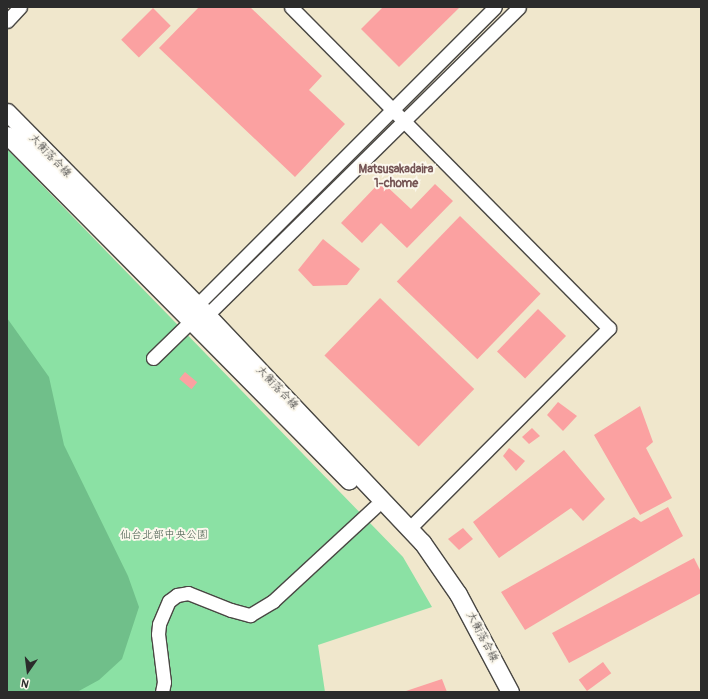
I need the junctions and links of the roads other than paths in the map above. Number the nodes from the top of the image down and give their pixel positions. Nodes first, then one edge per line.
1 (20, 7) edge
2 (291, 7) edge
3 (496, 7) edge
4 (519, 7) edge
5 (7, 20) edge
6 (393, 110) junction
7 (7, 112) edge
8 (404, 120) junction
9 (7, 135) edge
10 (202, 310) junction
11 (190, 322) junction
12 (153, 358) dead end
13 (375, 507) junction
14 (410, 528) junction
15 (162, 692) edge
16 (497, 692) edge
17 (510, 692) edge

1 - 5 street
2 - 6 street
3 - 6 street
4 - 8 street
6 - 8 street
6 - 10 street
7 - 10 main road, 大衡落合線
8 - 10 street
8 - 14 street
9 - 11 main road, 大衡落合線
10 - 11 street
10 - 14 main road, 大衡落合線
11 - 12 street
11 - 13 main road, 大衡落合線
13 - 15 street
13 - 16 main road, 大衡落合線
14 - 17 main road, 大衡落合線

